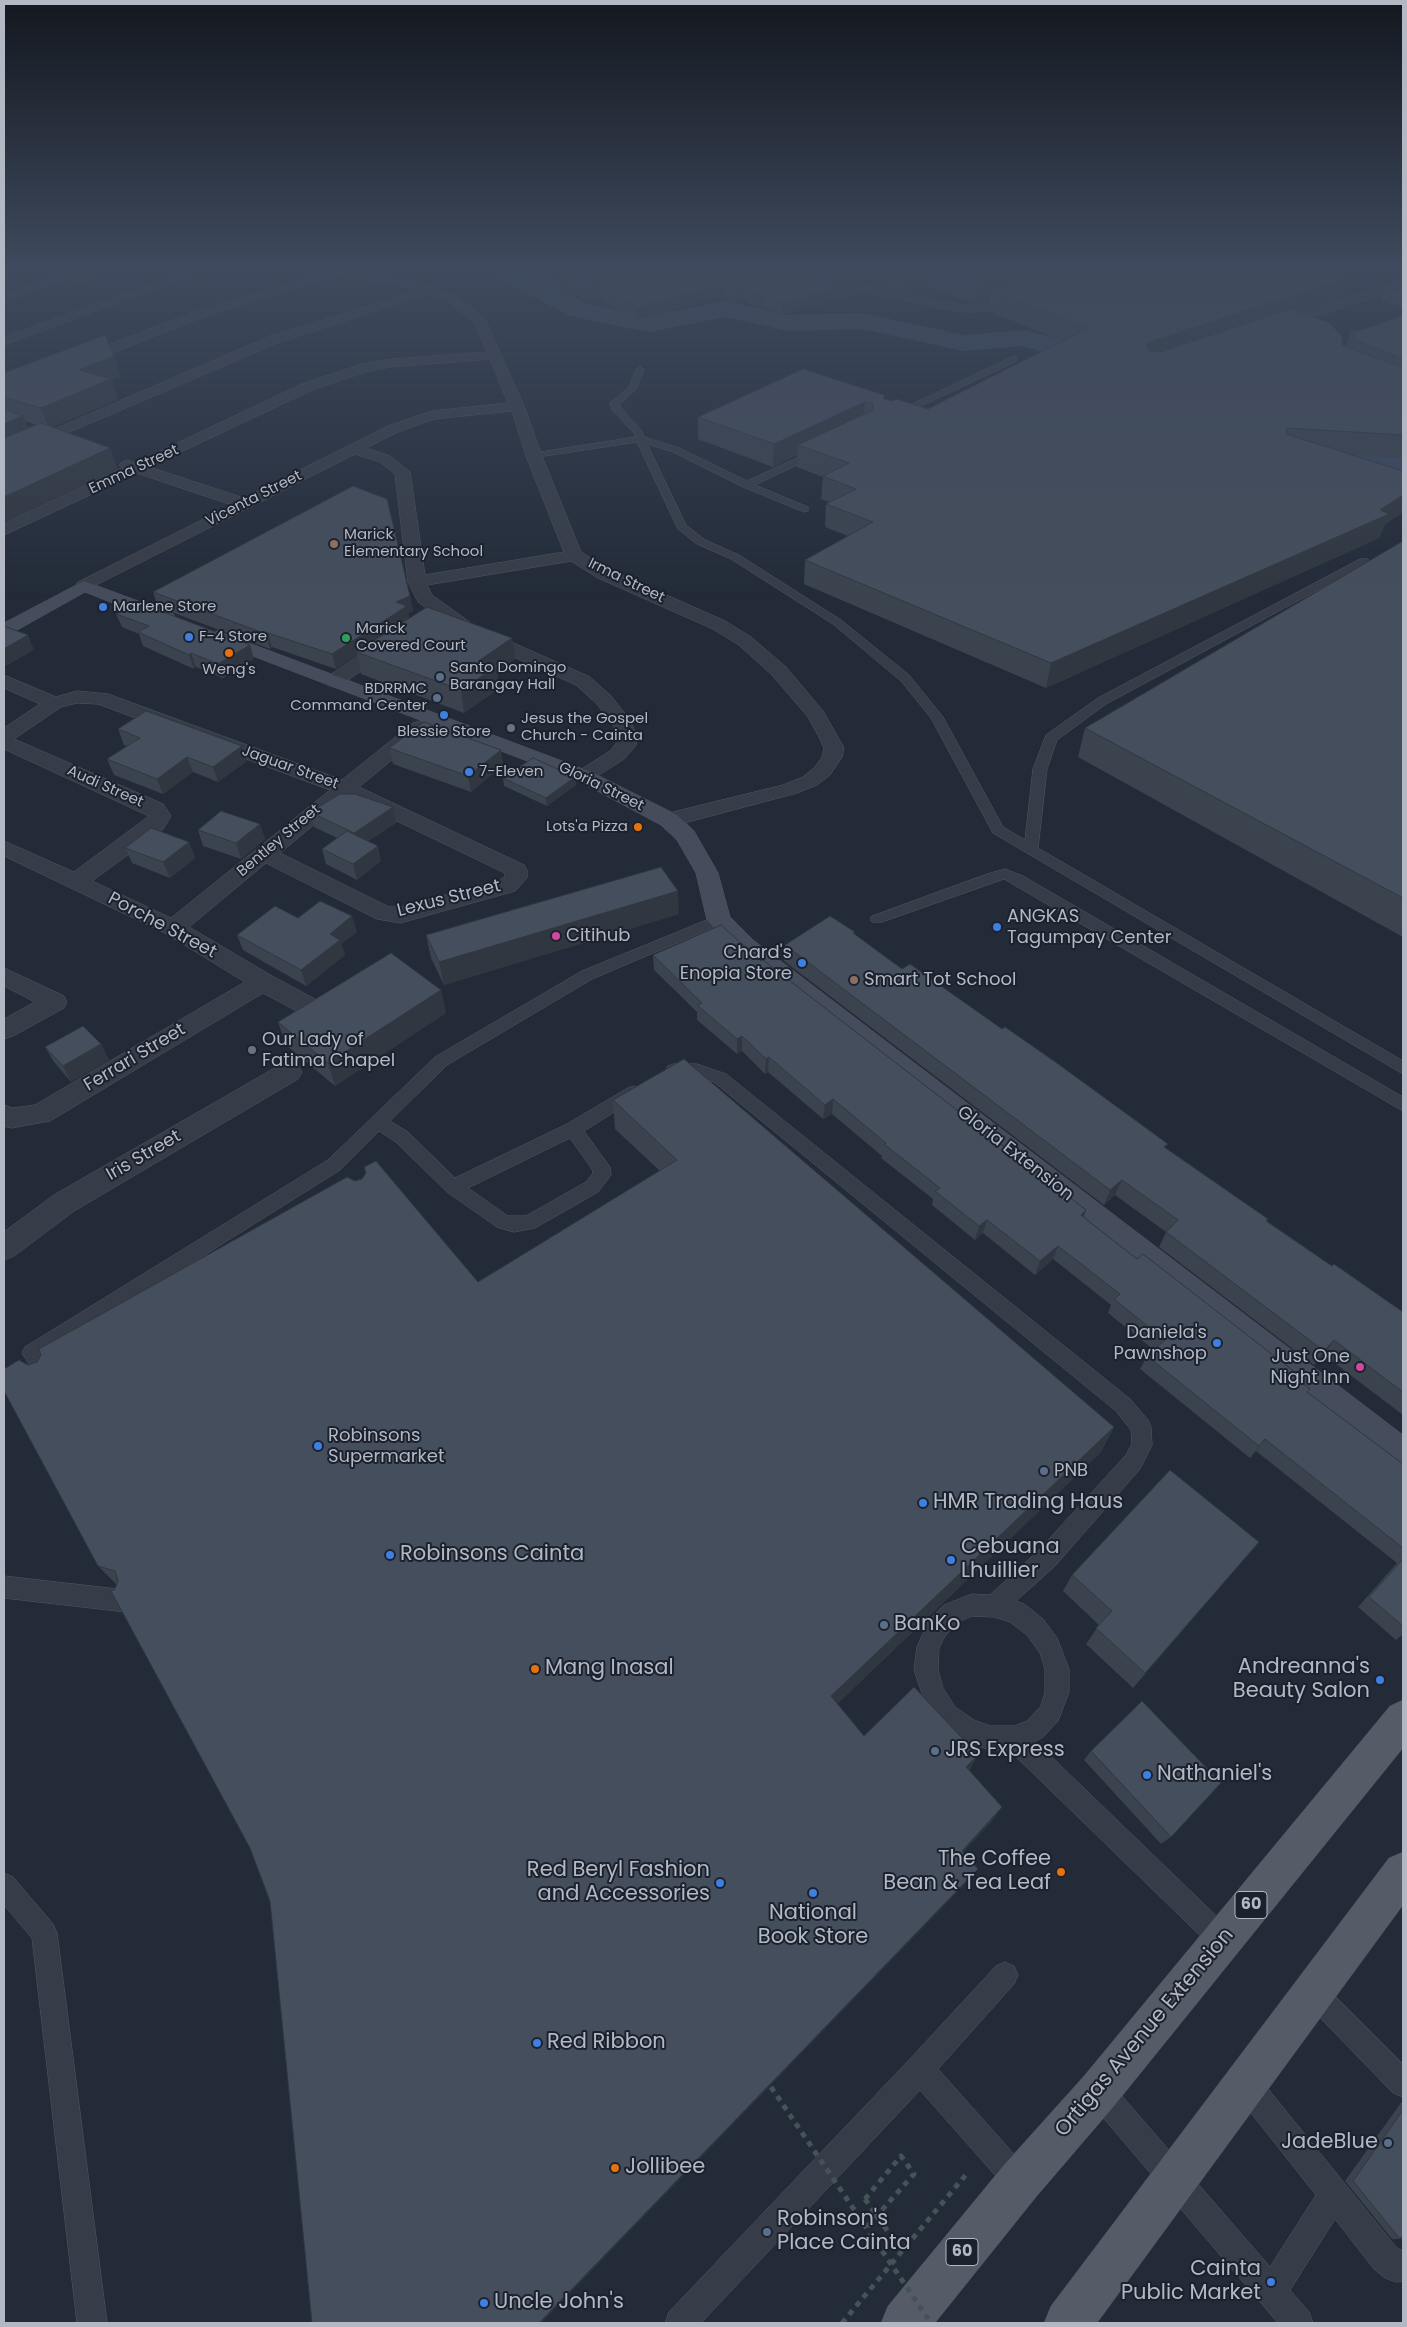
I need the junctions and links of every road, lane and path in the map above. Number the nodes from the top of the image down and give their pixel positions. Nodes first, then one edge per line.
1 (179, 381) edge
2 (326, 381) edge
3 (506, 381) edge
4 (636, 381) edge
5 (968, 381) edge
6 (517, 406) junction
7 (887, 419) edge
8 (32, 430) edge
9 (51, 436) junction
10 (640, 440) junction
11 (68, 443) edge
12 (824, 448) edge
13 (353, 449) junction
14 (4, 456) edge
15 (534, 456) junction
16 (111, 459) edge
17 (137, 469) junction
18 (747, 485) junction
19 (245, 504) junction
20 (804, 509) dead end
21 (4, 530) edge
22 (574, 555) junction
23 (1364, 561) dead end
24 (417, 582) junction
25 (84, 586) junction
26 (445, 613) junction
27 (424, 622) edge
28 (4, 630) edge
29 (403, 634) edge
30 (4, 681) edge
31 (334, 681) junction
32 (54, 703) junction
33 (433, 717) junction
34 (4, 737) edge
35 (4, 742) edge
36 (584, 776) junction
37 (344, 788) junction
38 (669, 820) junction
39 (4, 848) edge
40 (1030, 849) junction
41 (265, 854) junction
42 (516, 870) joint
43 (76, 882) junction
44 (877, 919) dead end
45 (719, 920) junction
46 (173, 928) junction
47 (4, 976) edge
48 (263, 982) junction
49 (317, 1011) edge
50 (4, 1030) edge
51 (1403, 1068) edge
52 (289, 1072) dead end
53 (1403, 1105) edge
54 (4, 1115) edge
55 (378, 1122) junction
56 (573, 1129) junction
57 (334, 1165) junction
58 (346, 1179) edge
59 (453, 1187) junction
60 (4, 1248) edge
61 (50, 1380) edge
62 (1403, 1454) edge
63 (4, 1587) edge
64 (126, 1601) edge
65 (994, 1606) junction
66 (1403, 1719) edge
67 (1014, 1738) junction
68 (1403, 1872) edge
69 (4, 1886) edge
70 (1223, 1940) junction
71 (1005, 1975) dead end
72 (1313, 1992) junction
73 (920, 2069) junction
74 (1403, 2083) edge
75 (1246, 2084) junction
76 (770, 2087) edge
77 (1099, 2091) junction
78 (989, 2147) junction
79 (1175, 2178) junction
80 (1020, 2181) junction
81 (1334, 2194) junction
82 (866, 2228) junction
83 (902, 2250) junction
84 (1403, 2266) edge
85 (1272, 2291) junction
86 (92, 2323) edge
87 (680, 2323) edge
88 (842, 2323) edge
89 (905, 2323) edge
90 (931, 2323) edge
91 (1068, 2323) edge
92 (1298, 2323) edge

1 - 9 street
2 - 17 street, Emma Street
3 - 6 street, Irma Street
4 - 10 lane
5 - 7 lane
6 - 13 street, Vicenta Street
6 - 15 street, Irma Street
8 - 9 street
9 - 11 street
9 - 14 street
10 - 15 lane
10 - 18 lane
10 - 40 lane
12 - 18 lane
13 - 19 street, Vicenta Street
13 - 24 street
15 - 22 street, Irma Street
16 - 17 street
17 - 19 street
17 - 21 street, Emma Street
18 - 20 lane
19 - 25 street, Vicenta Street
22 - 24 street
22 - 38 street, Irma Street
23 - 40 lane
24 - 26 street
25 - 28 street, Vicenta Street
25 - 31 street, Gloria Street
26 - 27 street
26 - 36 street
29 - 31 street
30 - 32 street
31 - 33 street, Gloria Street
32 - 34 street
32 - 37 street, Jaguar Street
33 - 36 street, Gloria Street
33 - 37 street, Bentley Street
35 - 43 street, Audi Street
36 - 38 street, Gloria Street
37 - 41 street, Bentley Street
37 - 42 street, Jaguar Street
38 - 45 street
39 - 43 street, Porche Street
40 - 51 lane
41 - 42 street, Lexus Street
41 - 46 street, Bentley Street
43 - 46 street, Porche Street
44 - 53 lane
45 - 55 lane
45 - 62 street, Gloria Extension
46 - 48 street, Porche Street
47 - 50 street
48 - 49 street, Porche Street
48 - 54 street, Ferrari Street
52 - 60 street, Iris Street
55 - 57 lane
55 - 59 lane
56 - 59 lane
56 - 59 lane
56 - 65 lane
57 - 58 lane
57 - 61 lane
63 - 64 lane
65 - 67 lane
65 - 67 lane
66 - 70 main road, Ortigas Avenue Extension / 60
67 - 70 lane
68 - 72 main road
69 - 86 lane
70 - 77 main road, Ortigas Avenue Extension / 60
71 - 73 lane
72 - 74 lane
72 - 75 main road
73 - 78 lane
73 - 87 lane
75 - 79 main road
75 - 81 lane
76 - 82 path, bridge
77 - 79 lane
77 - 80 main road, Ortigas Avenue Extension / 60
78 - 80 lane
78 - 83 path
79 - 85 lane
79 - 91 main road
80 - 89 main road, Ortigas Avenue Extension / 60
81 - 84 lane
81 - 85 lane
82 - 83 path, bridge
82 - 90 path, bridge
83 - 88 path
85 - 92 lane

